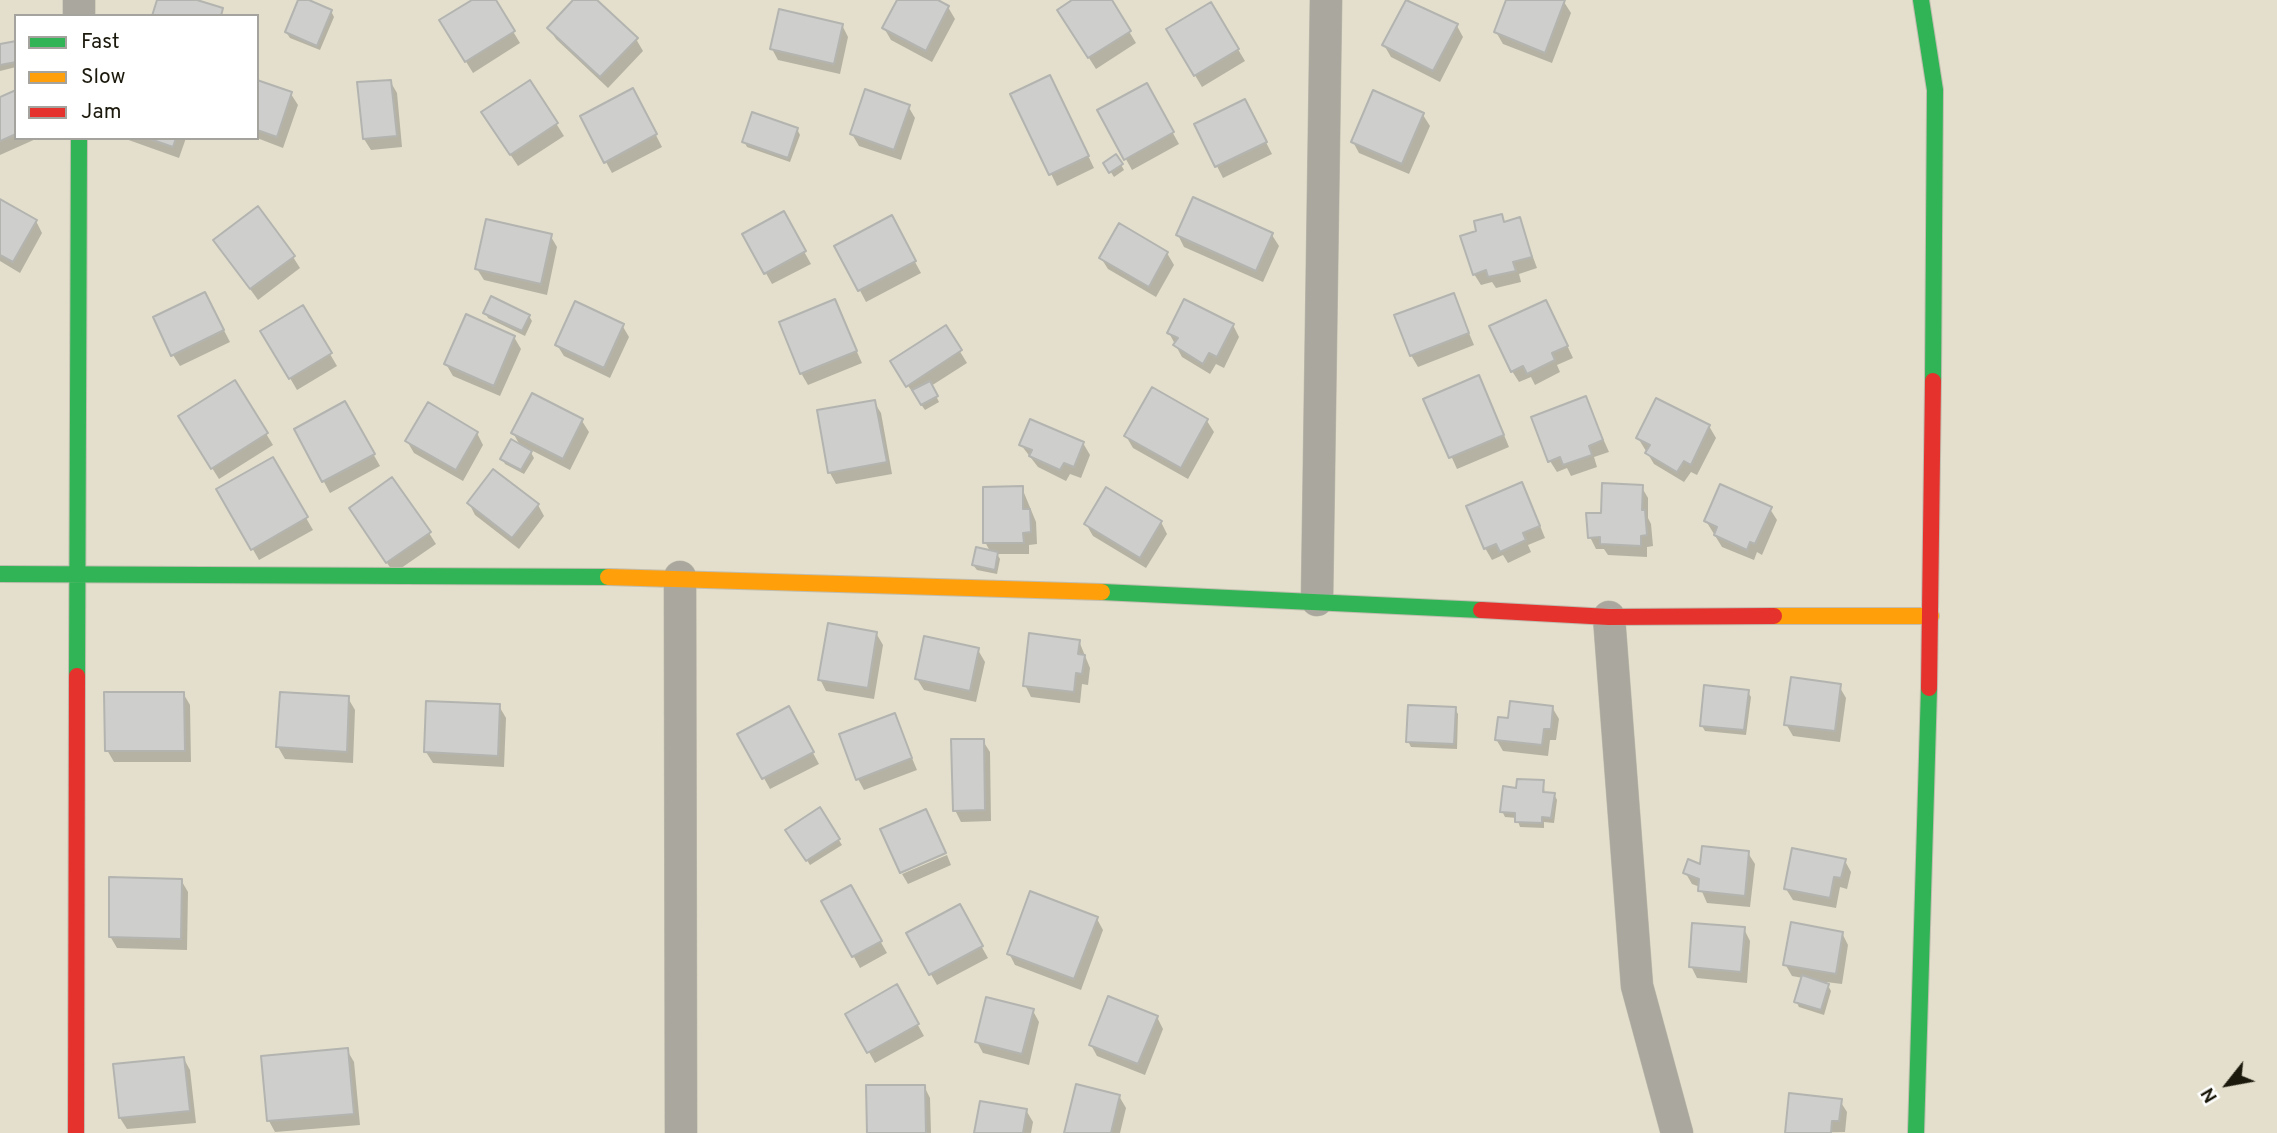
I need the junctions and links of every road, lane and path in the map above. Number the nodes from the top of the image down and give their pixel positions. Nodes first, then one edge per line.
1 (1326, 0) edge
2 (1921, 0) edge
3 (79, 140) edge
4 (0, 574) edge
5 (80, 574) junction
6 (680, 577) junction
7 (1317, 600) junction
8 (1931, 616) junction
9 (1609, 617) junction
10 (76, 1133) edge
11 (681, 1133) edge
12 (1677, 1133) edge
13 (1916, 1133) edge

1 - 7 street
2 - 8 street
3 - 5 street
4 - 5 street
5 - 6 street
5 - 10 street
6 - 7 street
6 - 11 street
7 - 9 street
8 - 9 street
8 - 13 street
9 - 12 street

